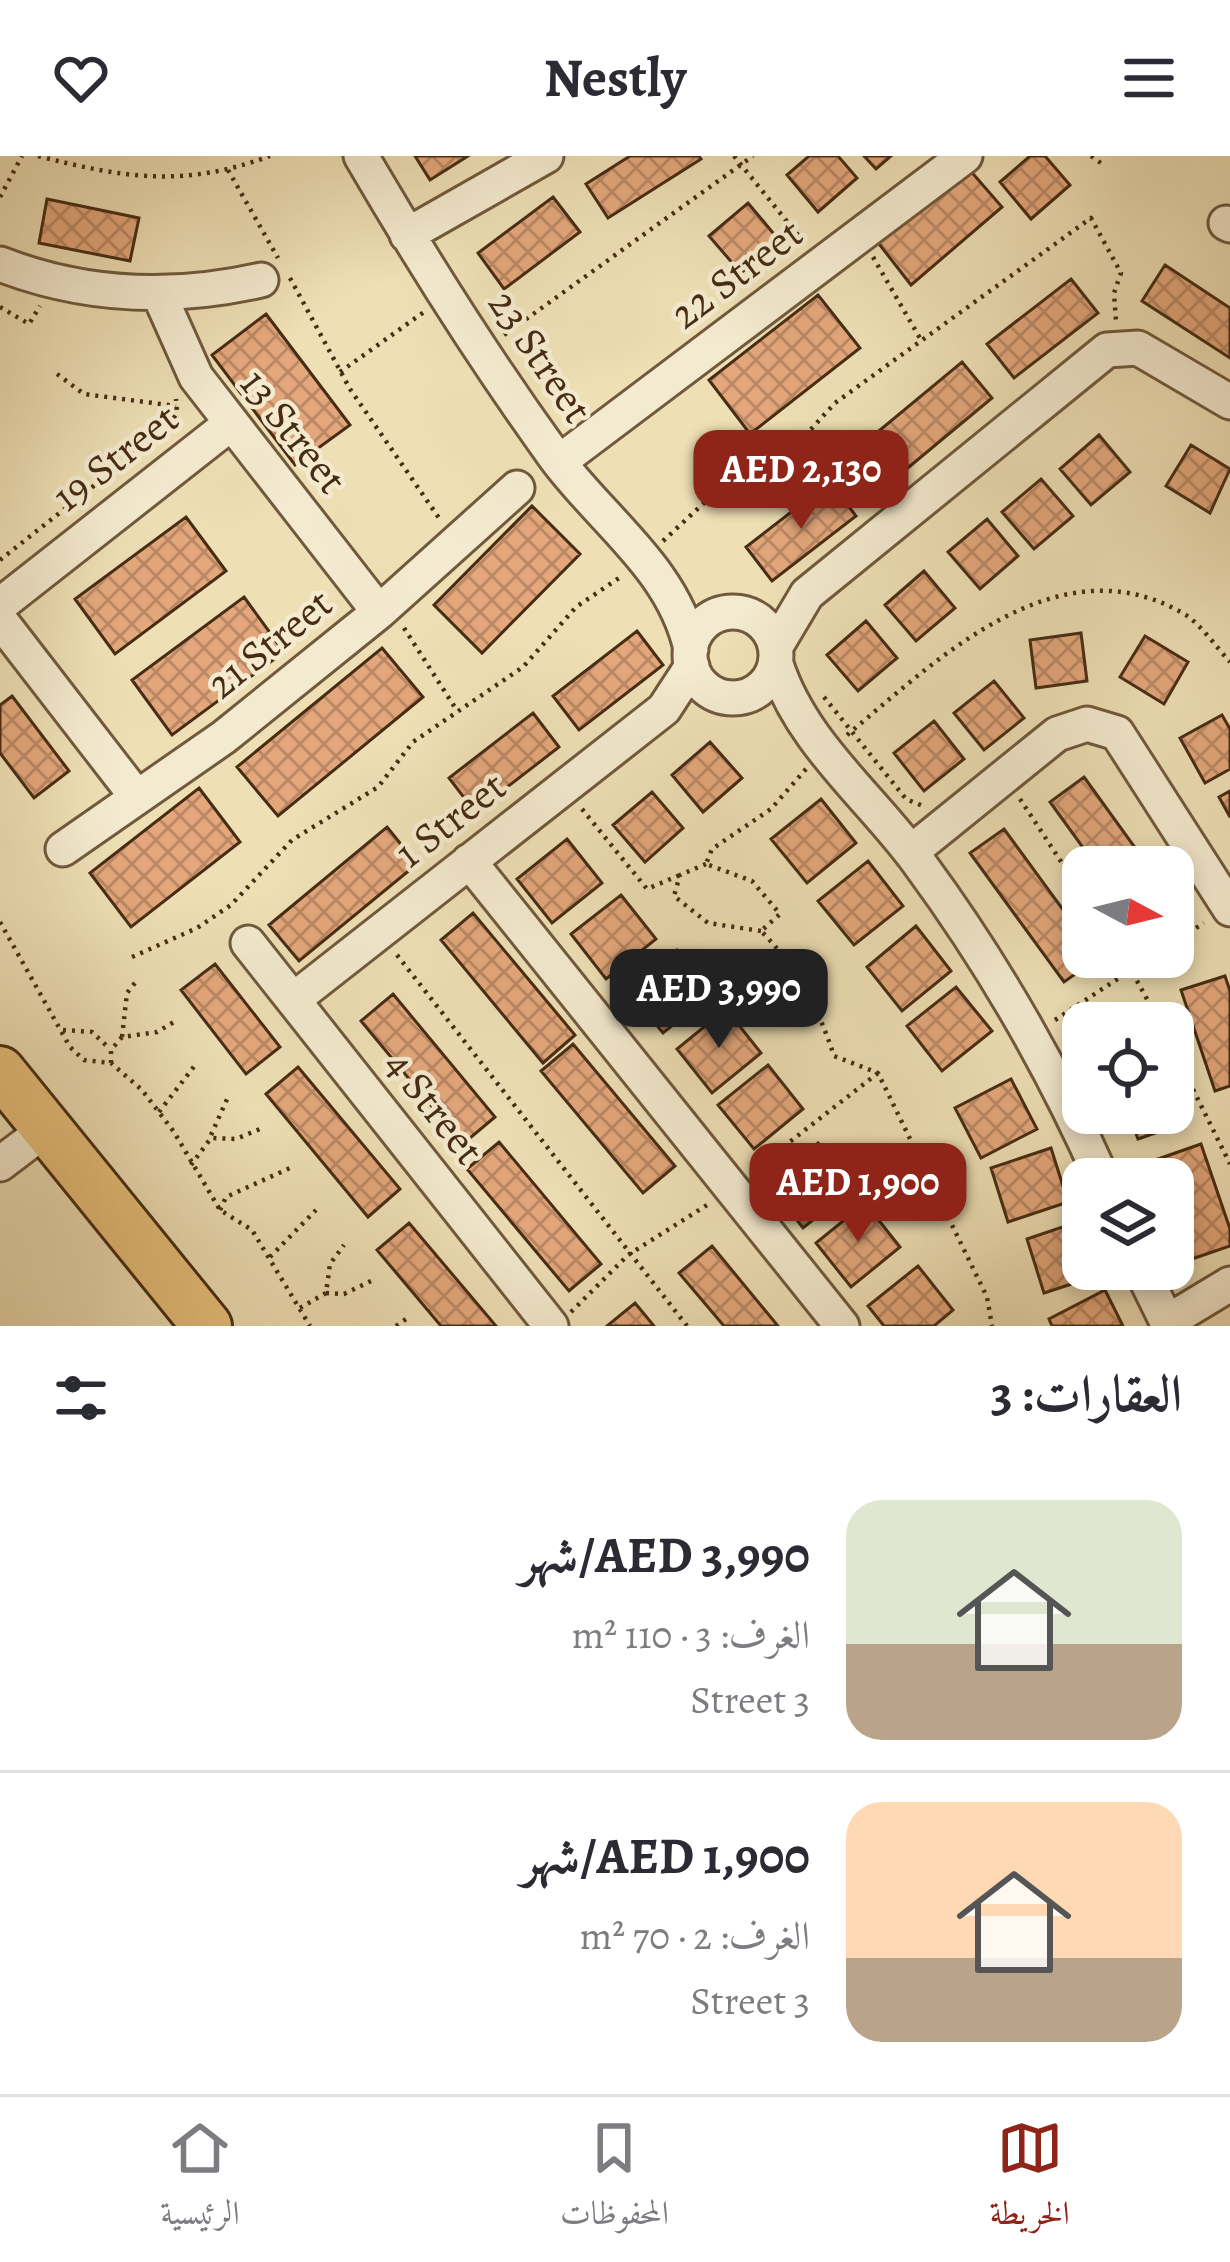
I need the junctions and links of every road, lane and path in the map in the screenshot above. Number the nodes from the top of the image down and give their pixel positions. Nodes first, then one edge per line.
1 (22, 156) edge
2 (38, 156) edge
3 (270, 156) edge
4 (361, 156) edge
5 (546, 156) edge
6 (734, 156) edge
7 (753, 156) edge
8 (965, 156) edge
9 (1090, 156) edge
10 (741, 164) junction
11 (1105, 166) dead end
12 (228, 170) junction
13 (0, 197) edge
14 (407, 235) junction
15 (846, 247) junction
16 (0, 264) edge
17 (432, 274) junction
18 (261, 280) dead end
19 (55, 282) junction
20 (159, 294) junction
21 (0, 307) edge
22 (502, 336) dead end
23 (921, 340) dead end
24 (340, 372) junction
25 (57, 374) dead end
26 (196, 377) junction
27 (1230, 402) edge
28 (176, 406) junction
29 (229, 424) junction
30 (559, 462) junction
31 (517, 488) dead end
32 (455, 543) junction
33 (0, 560) edge
34 (670, 590) junction
35 (807, 593) junction
36 (391, 601) junction
37 (0, 605) edge
38 (736, 614) junction
39 (0, 620) edge
40 (776, 655) junction
41 (691, 657) junction
42 (812, 680) dead end
43 (735, 697) junction
44 (456, 709) dead end
45 (664, 710) junction
46 (801, 723) junction
47 (563, 786) junction
48 (136, 796) junction
49 (1019, 797) dead end
50 (957, 814) junction
51 (63, 849) dead end
52 (911, 852) junction
53 (469, 861) junction
54 (1062, 863) edge
55 (706, 864) dead end
56 (680, 875) junction
57 (1229, 908) edge
58 (0, 922) edge
59 (1194, 929) edge
60 (761, 931) dead end
61 (379, 932) junction
62 (248, 943) dead end
63 (1118, 978) edge
64 (138, 979) dead end
65 (292, 1000) junction
66 (174, 1022) dead end
67 (63, 1030) junction
68 (1031, 1035) junction
69 (122, 1037) junction
70 (111, 1050) junction
71 (111, 1063) junction
72 (196, 1064) dead end
73 (0, 1071) edge
74 (1194, 1091) edge
75 (228, 1097) dead end
76 (159, 1112) junction
77 (260, 1129) dead end
78 (45, 1130) junction
79 (211, 1138) junction
80 (1092, 1158) edge
81 (0, 1163) edge
82 (1230, 1164) edge
83 (191, 1165) junction
84 (290, 1168) dead end
85 (220, 1210) junction
86 (316, 1210) dead end
87 (344, 1245) dead end
88 (270, 1257) junction
89 (371, 1281) dead end
90 (1230, 1284) edge
91 (1151, 1290) edge
92 (326, 1293) junction
93 (300, 1308) junction
94 (406, 1319) dead end
95 (836, 1322) edge
96 (1168, 1324) edge
97 (207, 1326) edge
98 (310, 1326) edge
99 (396, 1326) edge
100 (551, 1326) edge
101 (687, 1326) edge

1 - 13 path
2 - 12 path
3 - 12 path
4 - 14 street, 23 Street
5 - 14 street
6 - 10 path
7 - 10 path
8 - 15 street, 22 Street
9 - 11 path
10 - 15 path
10 - 22 path
12 - 24 path
14 - 17 street, 23 Street
15 - 23 path
15 - 30 street, 22 Street
16 - 19 street
17 - 24 path
17 - 30 street, 23 Street
18 - 20 street
19 - 20 street
19 - 21 path
20 - 26 street, 13 Street
24 - 32 path
25 - 28 path
26 - 28 path
26 - 29 street, 13 Street
27 - 35 street
28 - 33 path
29 - 36 street, 13 Street
29 - 37 street, 19 Street
30 - 34 street, 23 Street
31 - 32 street, 21 Street
32 - 36 street, 21 Street
34 - 38 street
34 - 41 street
35 - 38 street
35 - 40 street
36 - 44 path
36 - 48 street, 21 Street
38 - 40 street
38 - 41 street
39 - 48 street
40 - 43 street
40 - 46 street
41 - 43 street
41 - 45 street
42 - 50 path
43 - 45 street
43 - 46 street
45 - 47 street, 1 Street
46 - 52 street
47 - 53 street, 1 Street
47 - 56 path
48 - 51 street, 21 Street
49 - 54 path
50 - 52 street
50 - 57 street
52 - 68 street
53 - 61 street, 1 Street
53 - 95 street
55 - 56 path
56 - 60 path
57 - 59 path
58 - 67 path
61 - 65 street, 1 Street
61 - 101 path
62 - 65 street, 4 Street
63 - 68 path
64 - 69 path
65 - 100 street, 4 Street
66 - 69 path
67 - 70 path
67 - 71 path
68 - 80 street
69 - 70 path
70 - 71 path
71 - 76 path
72 - 76 path
73 - 78 highway
74 - 82 path
75 - 79 path
76 - 83 path
77 - 79 path
78 - 81 street
78 - 97 highway
79 - 83 path
83 - 85 path
84 - 85 path
85 - 88 path
86 - 88 path
87 - 92 path
88 - 93 path
89 - 92 path
90 - 96 street
91 - 96 street
92 - 93 path
93 - 98 path
94 - 99 path

